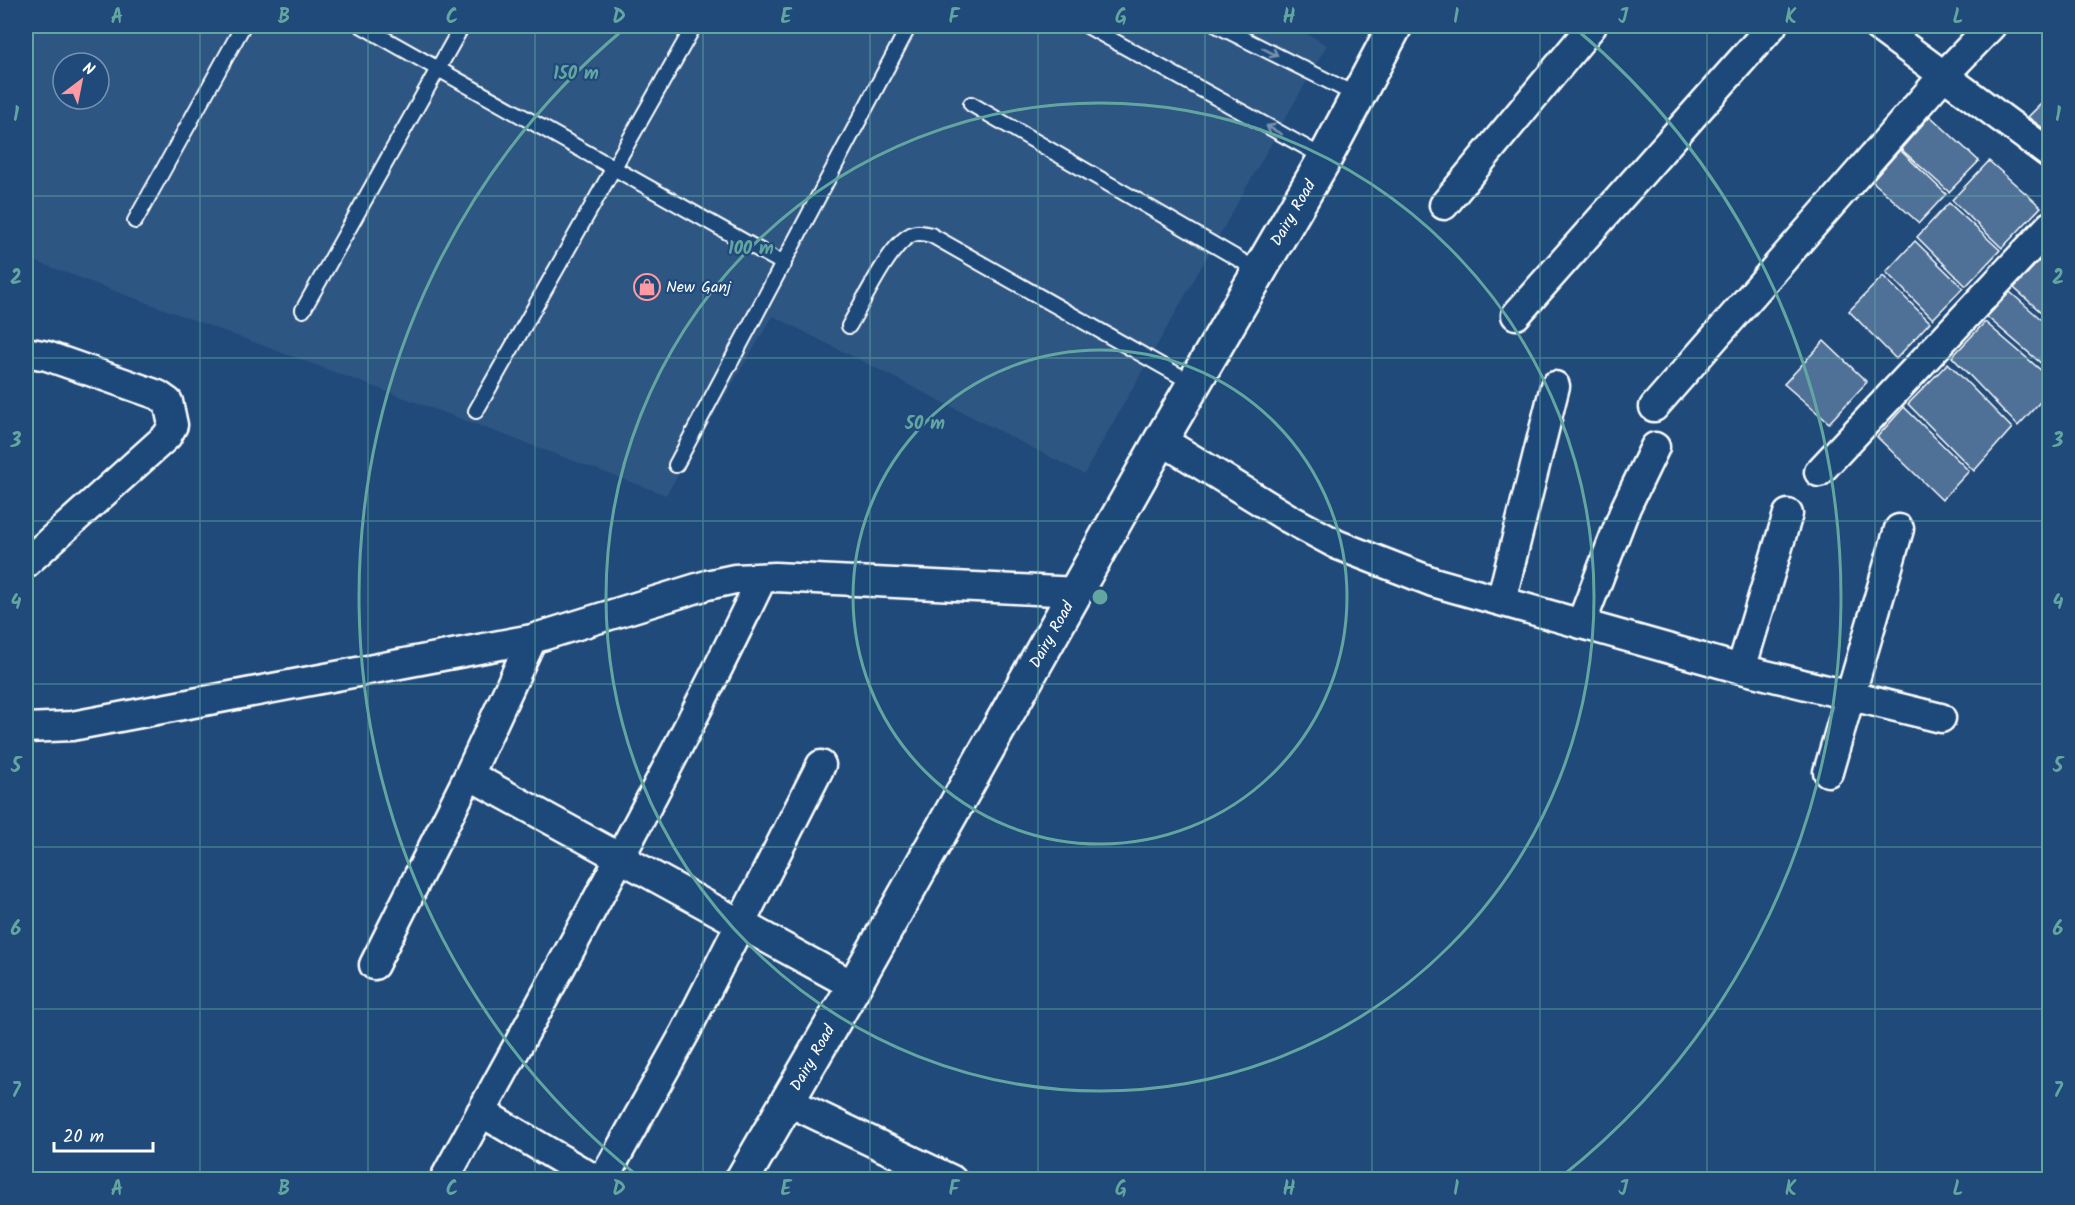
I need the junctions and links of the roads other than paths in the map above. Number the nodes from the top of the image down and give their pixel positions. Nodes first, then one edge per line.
1 (243, 26) edge
2 (362, 26) edge
3 (462, 26) edge
4 (694, 26) edge
5 (909, 26) edge
6 (1087, 26) edge
7 (1218, 26) edge
8 (1395, 26) edge
9 (1592, 26) edge
10 (1772, 26) edge
11 (1877, 26) edge
12 (1991, 26) edge
13 (439, 68) junction
14 (1944, 75) junction
15 (1356, 95) junction
16 (971, 104) dead end
17 (2049, 154) edge
18 (1325, 158) junction
19 (614, 168) junction
20 (1444, 205) dead end
21 (135, 220) dead end
22 (2049, 226) edge
23 (784, 264) junction
24 (1259, 272) junction
25 (303, 310) dead end
26 (1516, 315) dead end
27 (849, 326) dead end
28 (26, 352) edge
29 (1194, 384) junction
30 (1555, 386) dead end
31 (1654, 407) dead end
32 (476, 411) dead end
33 (1161, 440) junction
34 (1655, 447) dead end
35 (676, 465) dead end
36 (1819, 472) dead end
37 (1788, 514) dead end
38 (1899, 529) dead end
39 (26, 563) edge
40 (762, 578) junction
41 (1077, 592) junction
42 (1502, 601) junction
43 (1581, 624) junction
44 (532, 639) junction
45 (1741, 669) junction
46 (1849, 696) junction
47 (1941, 718) dead end
48 (26, 728) edge
49 (821, 765) dead end
50 (1828, 772) dead end
51 (469, 775) junction
52 (620, 859) junction
53 (742, 924) junction
54 (374, 965) dead end
55 (854, 986) junction
56 (787, 1101) junction
57 (481, 1112) junction
58 (444, 1179) edge
59 (596, 1179) edge
60 (603, 1179) edge
61 (742, 1179) edge
62 (952, 1179) edge

1 - 21 lane
2 - 13 lane
3 - 13 lane
4 - 19 lane
5 - 23 lane
18 -> 6 lane
7 -> 15 lane
8 - 15 street, Dairy Road
9 - 20 street
10 - 26 street
11 - 14 street
12 - 14 street
13 - 19 lane
13 - 25 lane
14 - 17 street
14 - 31 street
15 - 18 street, Dairy Road
16 - 24 lane
18 - 24 street, Dairy Road
19 - 23 lane
19 - 32 lane
22 - 36 street
23 - 35 lane
24 - 29 street, Dairy Road
27 - 29 lane
28 - 39 street
29 - 33 street, Dairy Road
30 - 42 street
33 - 41 street, Dairy Road
33 - 42 street
34 - 43 street
37 - 45 street
38 - 46 street
40 - 41 street
40 - 44 street
40 - 52 street
41 - 55 street, Dairy Road
42 - 43 street
43 - 45 street
44 - 48 street
44 - 51 street
45 - 46 street
46 - 47 street
46 - 50 street
49 - 53 street
51 - 52 street
51 - 54 street
52 - 53 street
52 - 57 street
53 - 55 street
53 - 60 street
55 - 56 street, Dairy Road
56 - 61 street, Dairy Road
56 - 62 street
57 - 58 street
57 - 59 street

